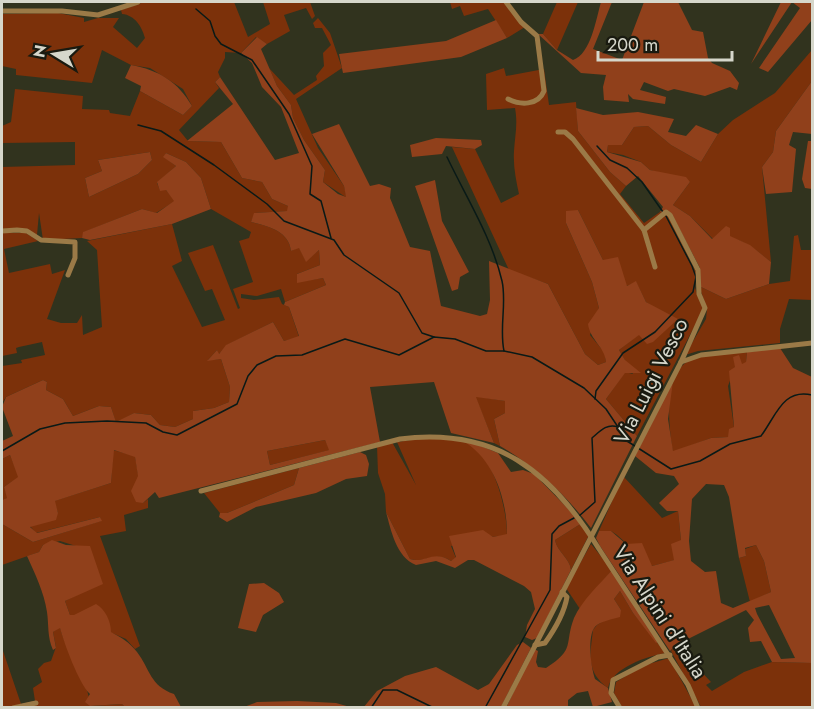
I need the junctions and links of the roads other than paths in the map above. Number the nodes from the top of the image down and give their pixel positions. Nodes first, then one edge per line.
1 (138, 2) edge
2 (506, 2) edge
3 (2, 11) edge
4 (508, 99) dead end
5 (558, 132) dead end
6 (644, 230) junction
7 (2, 231) edge
8 (655, 267) dead end
9 (68, 275) dead end
10 (813, 343) edge
11 (681, 362) junction
12 (201, 491) dead end
13 (593, 535) junction
14 (562, 592) junction
15 (535, 645) junction
16 (670, 655) junction
17 (36, 703) dead end
18 (13, 708) edge
19 (503, 708) edge
20 (620, 708) edge
21 (698, 708) edge

1 - 3 street
2 - 4 street
5 - 6 street
6 - 8 street
6 - 11 street, Via Luigi Vesco
7 - 9 street
10 - 11 street
11 - 13 street, Via Luigi Vesco
12 - 13 street, Via Alpini d'Italia
13 - 14 street, Via Luigi Vesco
13 - 16 street, Via Alpini d'Italia
14 - 15 street, Via Luigi Vesco
14 - 15 street
15 - 19 street, Via Luigi Vesco
16 - 20 street
16 - 21 street, Via Alpini d'Italia
17 - 18 street

